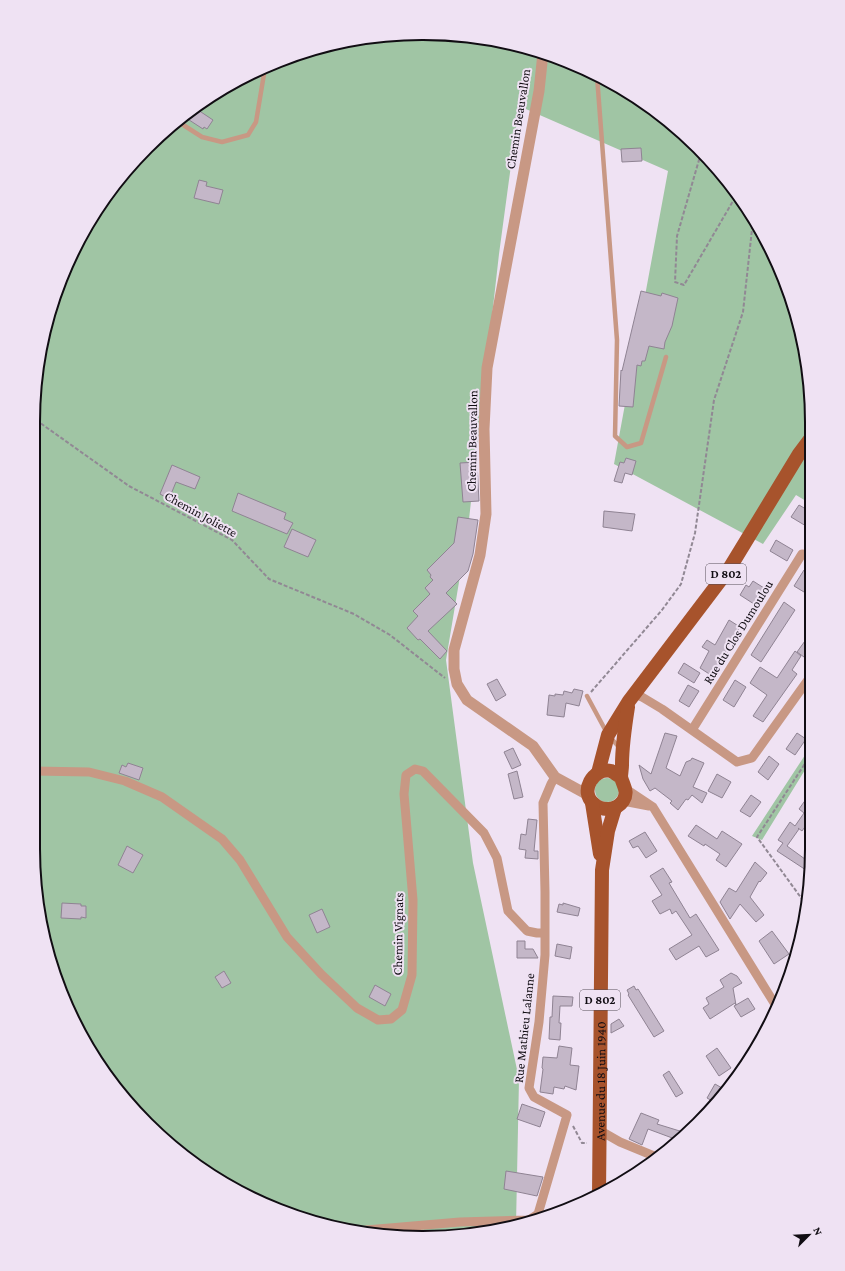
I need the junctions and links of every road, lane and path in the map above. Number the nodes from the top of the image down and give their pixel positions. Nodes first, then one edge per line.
1 (542, 59) edge
2 (264, 74) edge
3 (597, 82) edge
4 (183, 124) edge
5 (699, 159) edge
6 (734, 200) edge
7 (752, 228) edge
8 (666, 357) dead end
9 (40, 423) edge
10 (805, 446) edge
11 (805, 554) edge
12 (457, 684) junction
13 (805, 684) edge
14 (587, 696) joint
15 (632, 697) junction
16 (692, 730) junction
17 (608, 735) junction
18 (622, 749) junction
19 (805, 764) edge
20 (40, 771) edge
21 (595, 776) junction
22 (559, 779) junction
23 (622, 794) junction
24 (590, 799) junction
25 (602, 870) junction
26 (802, 899) edge
27 (544, 933) junction
28 (773, 1001) edge
29 (567, 1115) junction
30 (599, 1137) junction
31 (651, 1155) edge
32 (599, 1188) edge
33 (538, 1213) edge
34 (511, 1221) edge
35 (381, 1229) edge

1 - 12 street, Chemin Beauvallon
2 - 4 lane
3 - 8 lane
5 - 6 path
7 - 14 path
9 - 12 path, Chemin Joliette
10 - 15 main road, D 802
11 - 16 street, Rue du Clos Dumoulou
12 - 22 street, Chemin Beauvallon
13 - 16 street
14 - 17 lane
15 - 16 street
15 - 17 main road, D 802
15 - 18 main road, D 802
17 - 18 lane
17 - 21 main road, D 802
18 - 23 main road, D 802
19 - 26 path
20 - 27 street, Chemin Vignats
21 - 22 street
21 - 23 main road
21 - 24 main road
22 - 24 street, Chemin Beauvallon
22 - 27 street
23 - 24 main road
23 - 25 main road, Avenue du 18 Juin 1940 / D 802
23 - 28 street
24 - 25 main road, Avenue du 18 Juin 1940 / D 802
25 - 30 main road, Avenue du 18 Juin 1940 / D 802
27 - 29 street, Rue Mathieu Lalanne
29 - 30 path
29 - 33 street
30 - 31 street
30 - 32 main road, Avenue du 18 Juin 1940 / D 802
34 - 35 street

